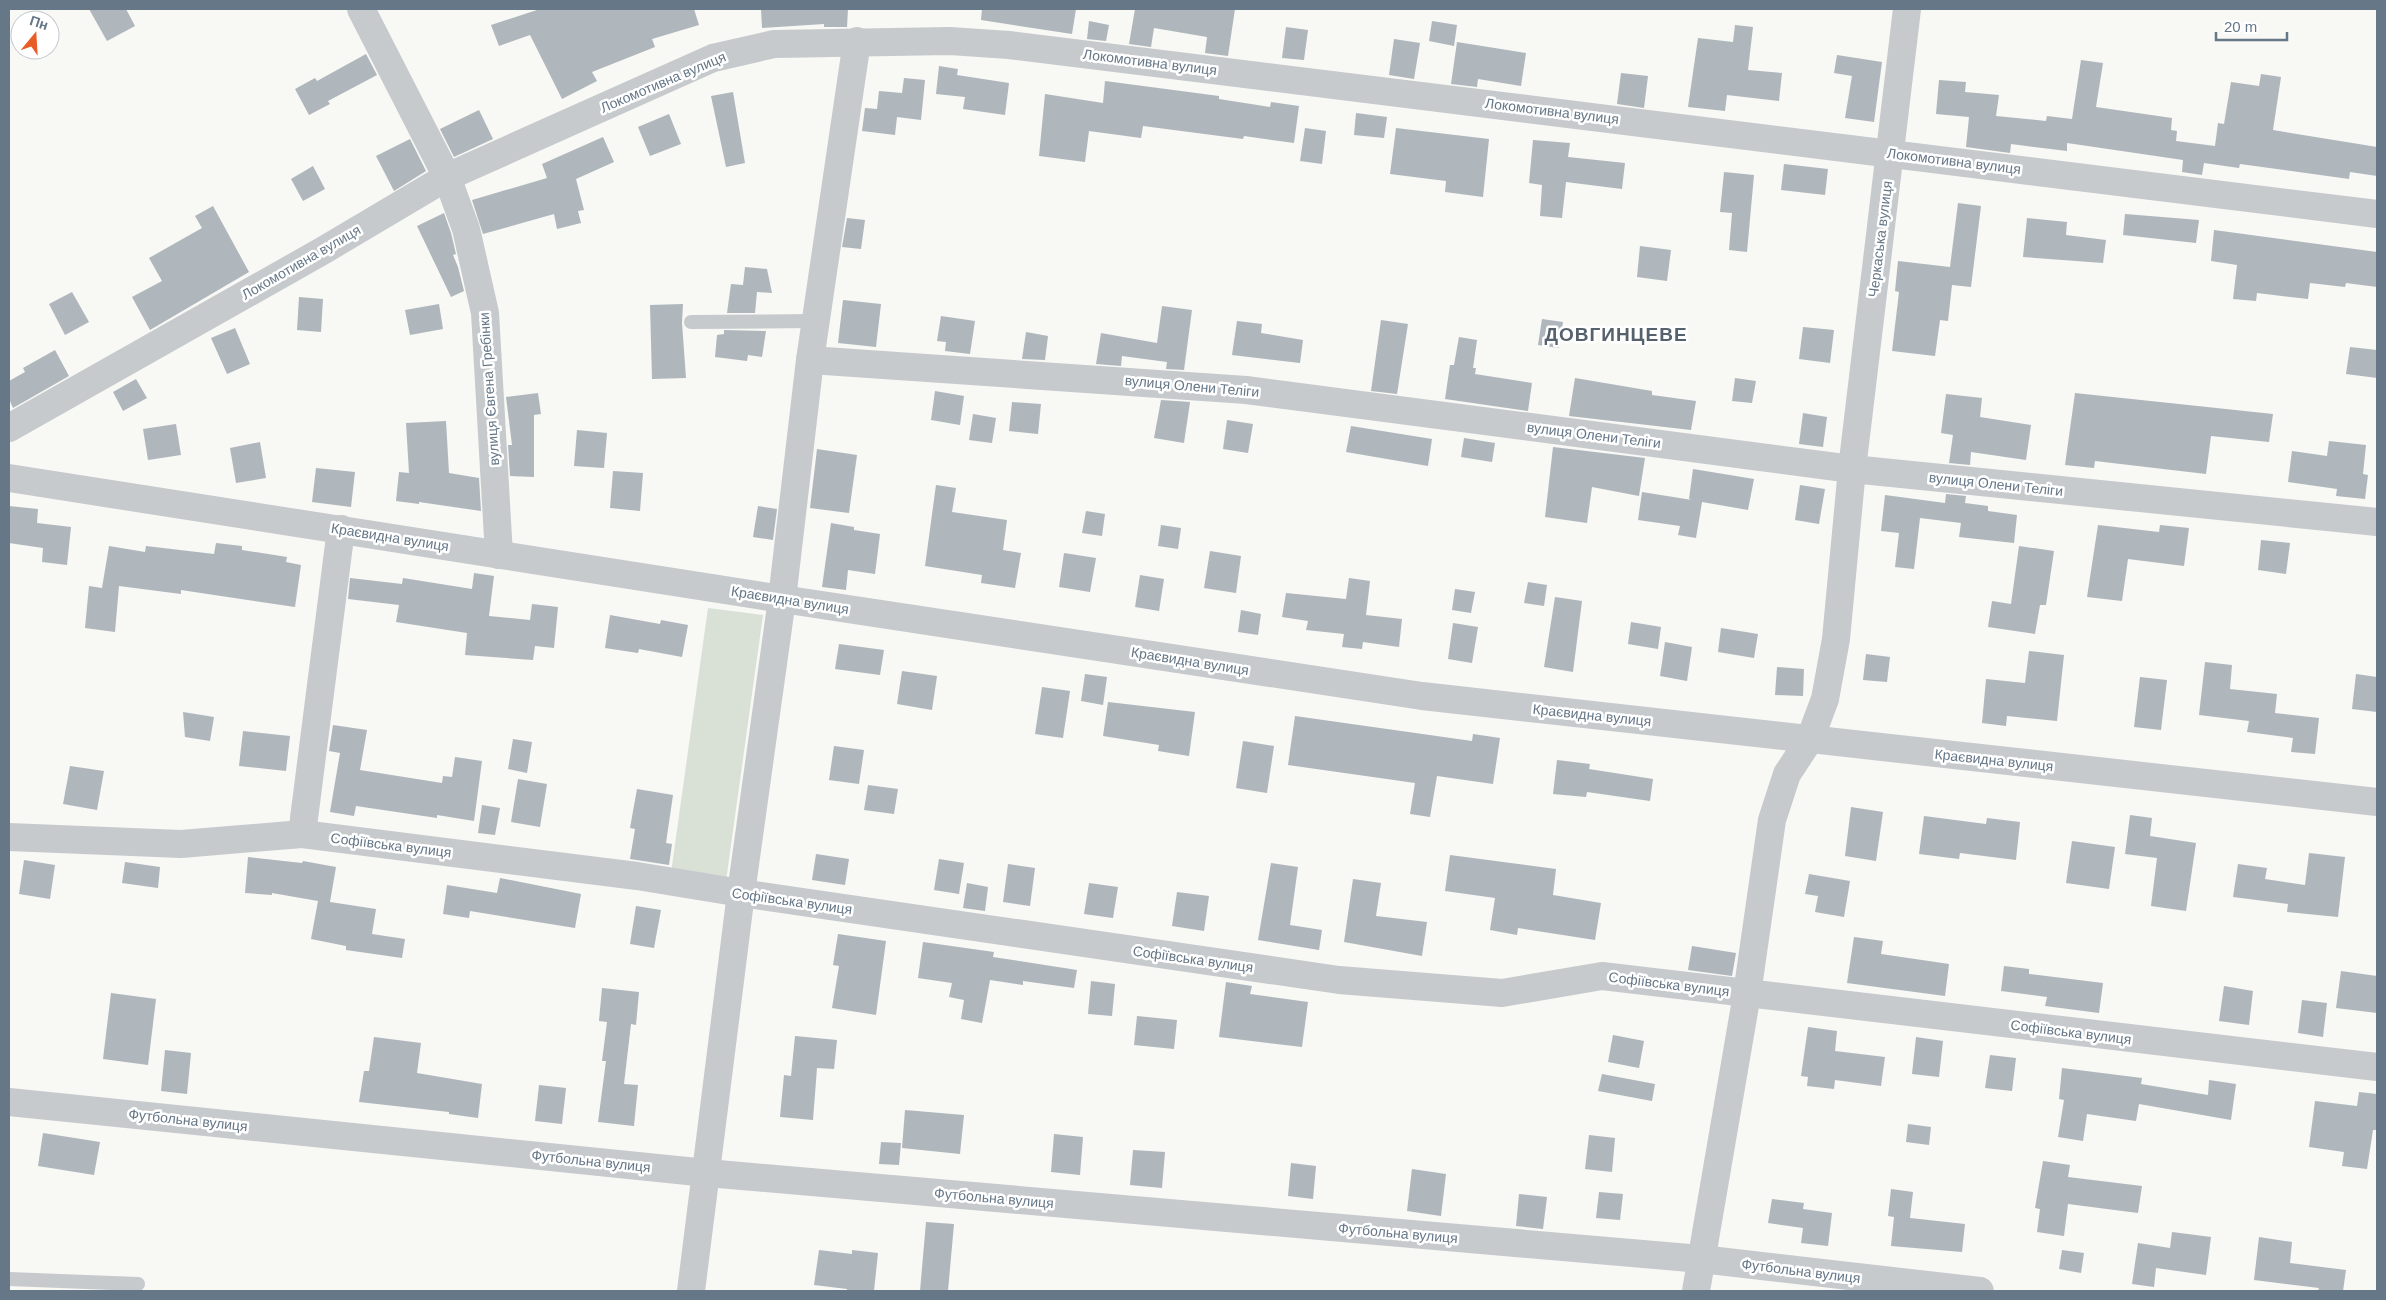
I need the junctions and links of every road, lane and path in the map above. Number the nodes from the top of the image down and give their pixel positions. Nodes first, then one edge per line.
1 (360, 9) edge
2 (1907, 9) edge
3 (857, 41) junction
4 (1891, 153) junction
5 (447, 177) junction
6 (2377, 214) edge
7 (815, 321) junction
8 (692, 322) dead end
9 (810, 360) junction
10 (9, 428) edge
11 (1852, 469) junction
12 (9, 478) edge
13 (2377, 522) edge
14 (341, 529) junction
15 (499, 555) junction
16 (782, 599) junction
17 (1810, 739) junction
18 (2377, 802) edge
19 (302, 834) junction
20 (9, 837) edge
21 (741, 893) junction
22 (1747, 994) junction
23 (2377, 1067) edge
24 (9, 1102) edge
25 (706, 1173) junction
26 (1701, 1259) junction
27 (9, 1280) edge
28 (138, 1284) dead end
29 (691, 1291) edge
30 (1696, 1291) edge
31 (1980, 1291) edge

1 - 5 street, вулиця Євгена Гребінки
2 - 4 street, Черкаська вулиця
3 - 4 street, Локомотивна вулиця
3 - 5 street, Локомотивна вулиця
3 - 7 street
4 - 6 street, Локомотивна вулиця
4 - 11 street, Черкаська вулиця
5 - 10 street, Локомотивна вулиця
5 - 15 street, вулиця Євгена Гребінки
7 - 8 lane
7 - 9 street
9 - 11 street, вулиця Олени Теліги
9 - 16 street
11 - 13 street, вулиця Олени Теліги
11 - 17 street, Черкаська вулиця
12 - 14 street, Краєвидна вулиця
14 - 15 street, Краєвидна вулиця
14 - 19 street
15 - 16 street, Краєвидна вулиця
16 - 17 street, Краєвидна вулиця
16 - 21 street
17 - 18 street, Краєвидна вулиця
17 - 22 street, Черкаська вулиця
19 - 20 street, Софіївська вулиця
19 - 21 street, Софіївська вулиця
21 - 22 street, Софіївська вулиця
21 - 25 street
22 - 23 street, Софіївська вулиця
22 - 26 street, Черкаська вулиця
24 - 25 street, Футбольна вулиця
25 - 26 street, Футбольна вулиця
25 - 29 street
26 - 30 street, Черкаська вулиця
26 - 31 street, Футбольна вулиця
27 - 28 lane

